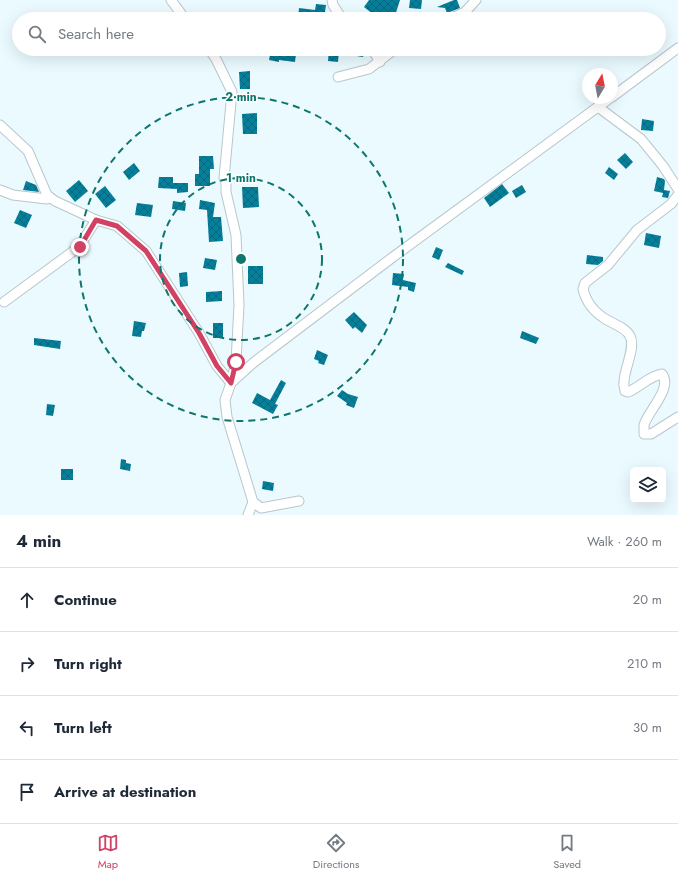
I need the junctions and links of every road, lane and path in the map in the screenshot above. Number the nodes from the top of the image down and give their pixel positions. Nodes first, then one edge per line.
1 (171, 0) edge
2 (332, 0) edge
3 (476, 0) edge
4 (180, 12) edge
5 (338, 12) edge
6 (465, 12) edge
7 (678, 48) edge
8 (214, 56) edge
9 (376, 56) edge
10 (387, 56) edge
11 (380, 62) junction
12 (338, 76) dead end
13 (618, 92) edge
14 (602, 104) edge
15 (598, 107) junction
16 (0, 125) edge
17 (678, 189) edge
18 (0, 190) edge
19 (47, 195) junction
20 (678, 195) edge
21 (96, 220) junction
22 (4, 302) dead end
23 (231, 383) junction
24 (678, 417) edge
25 (299, 501) dead end
26 (253, 502) junction
27 (248, 515) edge

1 - 4 street
2 - 5 street
3 - 6 street
7 - 13 street
8 - 23 street
9 - 11 street
10 - 11 street
11 - 12 street
14 - 15 street
15 - 17 street
15 - 23 street
16 - 19 street
18 - 19 street
19 - 21 street
20 - 24 street
21 - 22 street
21 - 23 street
23 - 26 street
25 - 26 street
26 - 27 street

